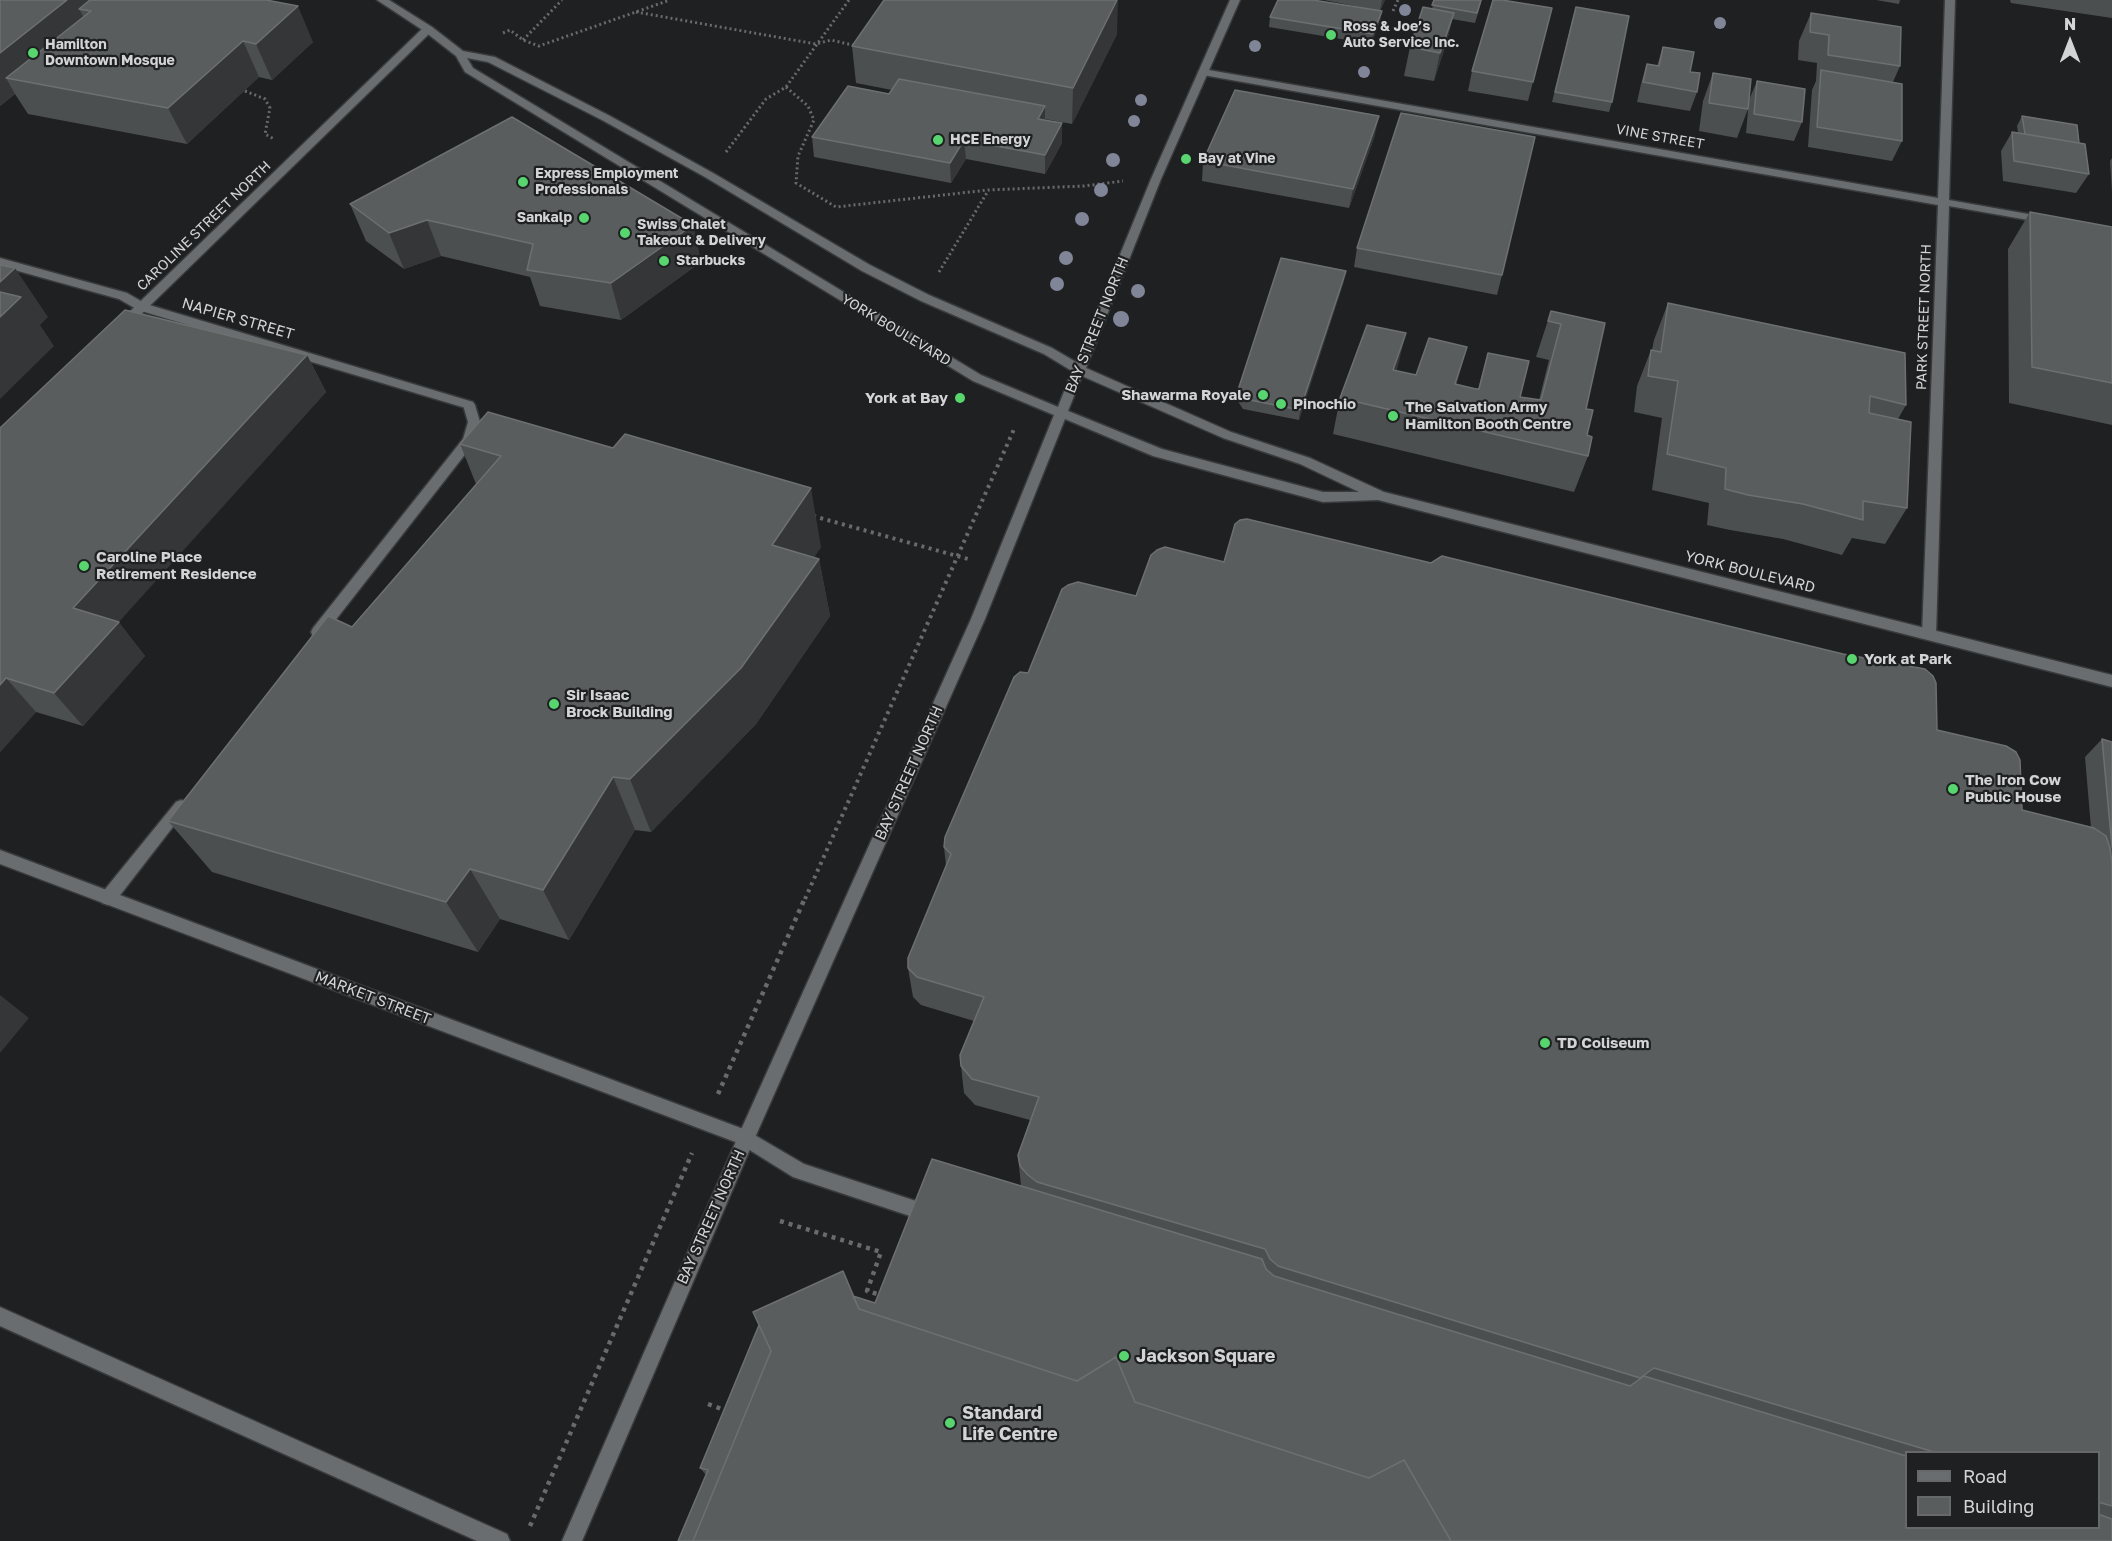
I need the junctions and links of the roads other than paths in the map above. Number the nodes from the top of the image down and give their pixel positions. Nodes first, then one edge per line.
1 (382, 0) edge
2 (1235, 0) edge
3 (1950, 0) edge
4 (428, 29) junction
5 (460, 54) junction
6 (1203, 72) junction
7 (1943, 202) junction
8 (2054, 221) edge
9 (0, 262) edge
10 (142, 307) junction
11 (117, 332) edge
12 (1078, 369) junction
13 (1060, 413) junction
14 (1380, 496) junction
15 (1929, 635) junction
16 (310, 642) edge
17 (2112, 681) edge
18 (188, 798) edge
19 (0, 857) edge
20 (108, 898) junction
21 (746, 1138) junction
22 (919, 1210) edge
23 (0, 1316) edge
24 (500, 1541) edge
25 (572, 1541) edge

1 - 4 main road, YORK BOULEVARD
2 - 6 main road, BAY STREET NORTH
3 - 7 main road, PARK STREET NORTH
4 - 5 main road, YORK BOULEVARD
4 - 10 main road, CAROLINE STREET NORTH
5 - 12 main road, YORK BOULEVARD
5 - 13 main road, YORK BOULEVARD
6 - 7 main road, VINE STREET
6 - 12 main road, BAY STREET NORTH
7 - 8 main road, VINE STREET
7 - 15 main road, PARK STREET NORTH
9 - 10 main road, NAPIER STREET
10 - 11 main road, CAROLINE STREET NORTH
10 - 16 main road, NAPIER STREET
12 - 13 main road, BAY STREET NORTH
12 - 14 main road, YORK BOULEVARD
13 - 14 main road, YORK BOULEVARD
13 - 21 main road, BAY STREET NORTH
14 - 15 main road, YORK BOULEVARD
15 - 17 main road, YORK BOULEVARD
18 - 20 main road
19 - 20 main road, MARKET STREET
20 - 21 main road, MARKET STREET
21 - 22 main road, MARKET STREET
21 - 25 main road, BAY STREET NORTH
23 - 24 main road

